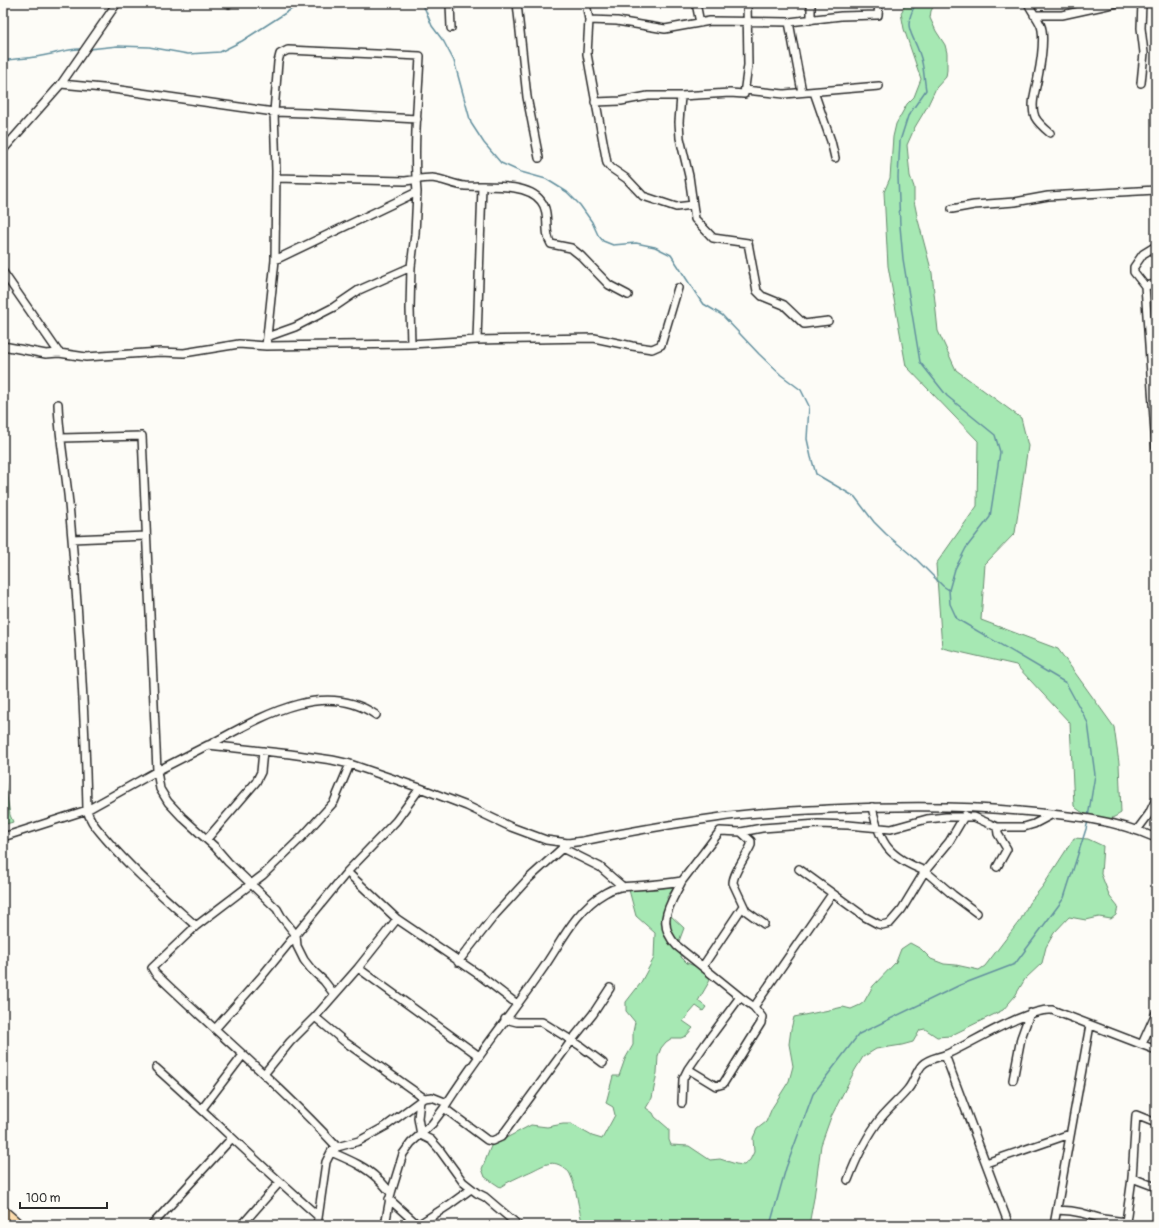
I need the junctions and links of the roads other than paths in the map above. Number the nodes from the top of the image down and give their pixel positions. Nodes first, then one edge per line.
1 (117, 3) edge
2 (450, 3) edge
3 (517, 3) edge
4 (586, 3) edge
5 (696, 3) edge
6 (747, 3) edge
7 (811, 3) edge
8 (879, 3) edge
9 (1028, 3) edge
10 (1117, 3) edge
11 (1142, 3) edge
12 (1034, 15) junction
13 (589, 20) junction
14 (811, 20) junction
15 (747, 22) junction
16 (789, 22) junction
17 (700, 23) junction
18 (451, 28) dead end
19 (1141, 83) dead end
20 (61, 84) junction
21 (879, 86) dead end
22 (745, 90) junction
23 (802, 92) junction
24 (814, 92) junction
25 (681, 96) junction
26 (595, 102) junction
27 (274, 112) junction
28 (417, 120) junction
29 (1050, 132) dead end
30 (3, 150) edge
31 (540, 158) dead end
32 (835, 158) dead end
33 (276, 178) junction
34 (416, 180) junction
35 (482, 186) junction
36 (1156, 190) edge
37 (417, 192) junction
38 (693, 205) junction
39 (952, 209) dead end
40 (1156, 246) edge
41 (275, 260) junction
42 (411, 267) junction
43 (3, 272) edge
44 (1156, 284) edge
45 (1145, 286) junction
46 (678, 288) dead end
47 (628, 295) dead end
48 (828, 321) dead end
49 (267, 337) junction
50 (477, 340) junction
51 (411, 344) junction
52 (3, 346) edge
53 (266, 346) junction
54 (59, 353) junction
55 (58, 404) dead end
56 (61, 438) junction
57 (1156, 448) edge
58 (146, 536) junction
59 (72, 539) junction
60 (376, 714) dead end
61 (208, 745) junction
62 (263, 751) junction
63 (350, 764) junction
64 (157, 771) junction
65 (420, 788) junction
66 (1156, 799) edge
67 (872, 807) junction
68 (968, 807) junction
69 (87, 810) junction
70 (1053, 814) junction
71 (715, 817) junction
72 (965, 817) junction
73 (997, 827) junction
74 (877, 828) junction
75 (1137, 830) junction
76 (720, 831) junction
77 (741, 832) junction
78 (3, 836) edge
79 (1156, 838) edge
80 (207, 839) junction
81 (568, 843) junction
82 (562, 848) junction
83 (997, 867) dead end
84 (799, 869) dead end
85 (348, 872) junction
86 (926, 872) junction
87 (682, 882) junction
88 (252, 884) junction
89 (622, 886) junction
90 (832, 894) junction
91 (743, 906) junction
92 (977, 913) dead end
93 (397, 919) junction
94 (764, 924) dead end
95 (196, 926) junction
96 (296, 935) junction
97 (458, 962) junction
98 (703, 966) junction
99 (358, 968) junction
100 (610, 988) dead end
101 (334, 994) junction
102 (740, 997) junction
103 (517, 1004) junction
104 (754, 1007) junction
105 (1156, 1013) edge
106 (1030, 1014) junction
107 (315, 1018) junction
108 (505, 1020) junction
109 (1090, 1025) junction
110 (216, 1029) junction
111 (572, 1040) junction
112 (1142, 1044) junction
113 (1156, 1050) edge
114 (243, 1054) junction
115 (479, 1056) junction
116 (945, 1056) junction
117 (603, 1064) dead end
118 (156, 1068) dead end
119 (688, 1069) junction
120 (264, 1074) junction
121 (1013, 1080) dead end
122 (422, 1100) junction
123 (682, 1103) dead end
124 (446, 1106) junction
125 (202, 1109) junction
126 (1156, 1122) edge
127 (1070, 1134) junction
128 (420, 1135) junction
129 (232, 1138) junction
130 (334, 1149) junction
131 (986, 1163) junction
132 (1132, 1178) junction
133 (848, 1180) dead end
134 (279, 1183) junction
135 (1156, 1187) edge
136 (471, 1189) junction
137 (390, 1196) junction
138 (1057, 1210) junction
139 (3, 1212) edge
140 (318, 1216) junction
141 (18, 1225) edge
142 (152, 1225) edge
143 (242, 1225) edge
144 (317, 1225) edge
145 (385, 1225) edge
146 (418, 1225) edge
147 (518, 1225) edge
148 (1009, 1225) edge
149 (1054, 1225) edge

1 - 20 street
2 - 18 street
3 - 31 street
4 - 13 street
5 - 17 street
6 - 15 street
7 - 14 street
8 - 14 street
9 - 12 street
10 - 12 street
11 - 19 street
12 - 29 street
13 - 17 street
13 - 26 street
14 - 16 street
15 - 16 street
15 - 17 street
15 - 22 street
16 - 23 street
20 - 27 street
20 - 30 street
21 - 24 street
22 - 23 street
22 - 25 street
23 - 24 street
24 - 32 street
25 - 26 street
25 - 38 street
26 - 38 street
27 - 28 street
27 - 28 street
27 - 33 street
28 - 34 street
33 - 34 street
33 - 41 street
34 - 35 street
34 - 37 street
35 - 47 street
35 - 50 street
36 - 39 street
37 - 41 street
37 - 42 street
38 - 48 street
40 - 45 street
41 - 49 street
42 - 49 street
42 - 51 street
43 - 54 street
44 - 45 street
45 - 57 street
46 - 50 street
49 - 53 street
50 - 51 street
51 - 53 street
52 - 54 street
53 - 54 street
55 - 56 street
56 - 58 street
56 - 59 street
58 - 59 street
58 - 64 street
59 - 69 street
60 - 61 street
61 - 62 street
61 - 64 street
62 - 63 street
62 - 80 street
63 - 65 street
63 - 88 street
64 - 69 street
64 - 80 street
65 - 81 street
65 - 85 street
66 - 75 street
67 - 68 street
67 - 71 street
67 - 74 street
68 - 70 street
68 - 72 street
69 - 78 street
69 - 95 street
70 - 73 street
70 - 75 street
71 - 76 street
71 - 81 street
72 - 73 street
72 - 74 street
72 - 86 street
73 - 83 street
74 - 77 street
74 - 86 street
75 - 79 street
76 - 77 street
76 - 87 street
77 - 91 street
80 - 88 street
81 - 82 street
82 - 89 street
82 - 97 street
84 - 90 street
85 - 93 street
85 - 96 street
86 - 90 street
86 - 92 street
87 - 89 street
87 - 98 street
88 - 95 street
88 - 96 street
89 - 103 street
90 - 104 street
91 - 94 street
91 - 98 street
93 - 97 street
93 - 99 street
95 - 110 street
96 - 101 street
96 - 110 street
97 - 103 street
98 - 102 street
99 - 101 street
99 - 115 street
100 - 111 street
101 - 107 street
102 - 104 street
102 - 119 street
103 - 108 street
104 - 119 street
105 - 112 street
106 - 109 street
106 - 116 street
106 - 121 street
107 - 120 street
107 - 122 street
108 - 111 street
108 - 115 street
109 - 112 street
109 - 127 street
110 - 114 street
111 - 117 street
111 - 124 street
112 - 113 street
114 - 120 street
114 - 125 street
115 - 124 street
116 - 131 street
116 - 133 street
118 - 125 street
119 - 123 street
120 - 130 street
122 - 124 street
122 - 128 street
122 - 130 street
124 - 128 street
125 - 129 street
126 - 132 street
127 - 131 street
127 - 138 street
128 - 136 street
128 - 137 street
129 - 134 street
129 - 142 street
130 - 137 street
130 - 140 street
131 - 148 street
132 - 135 street
132 - 138 street
134 - 140 street
134 - 143 street
136 - 146 street
136 - 147 street
137 - 145 street
137 - 146 street
138 - 149 street
139 - 141 main road
140 - 144 street

